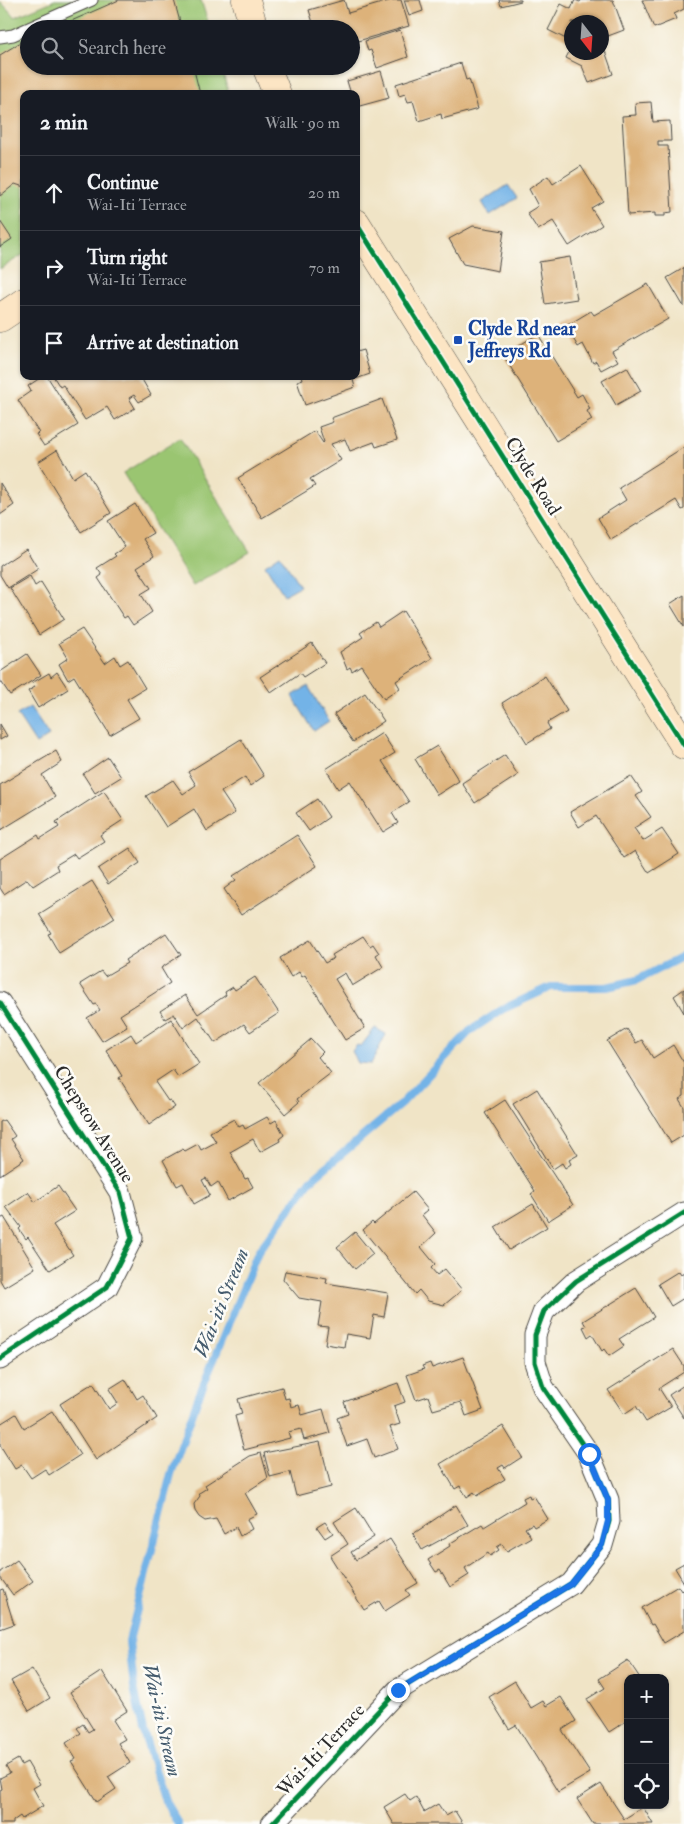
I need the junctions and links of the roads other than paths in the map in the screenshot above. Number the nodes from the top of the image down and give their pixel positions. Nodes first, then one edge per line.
1 (92, 0) edge
2 (246, 0) edge
3 (47, 20) edge
4 (252, 20) edge
5 (20, 32) edge
6 (0, 37) edge
7 (270, 75) edge
8 (275, 90) edge
9 (360, 229) edge
10 (20, 305) edge
11 (0, 318) edge
12 (684, 745) edge
13 (0, 1003) edge
14 (684, 1213) edge
15 (0, 1359) edge
16 (272, 1824) edge

1 - 3 lane
2 - 4 street
5 - 6 lane
7 - 8 street
9 - 12 street, Clyde Road
10 - 11 street
13 - 15 street, Chepstow Avenue
14 - 16 street, Wai-Iti Terrace

